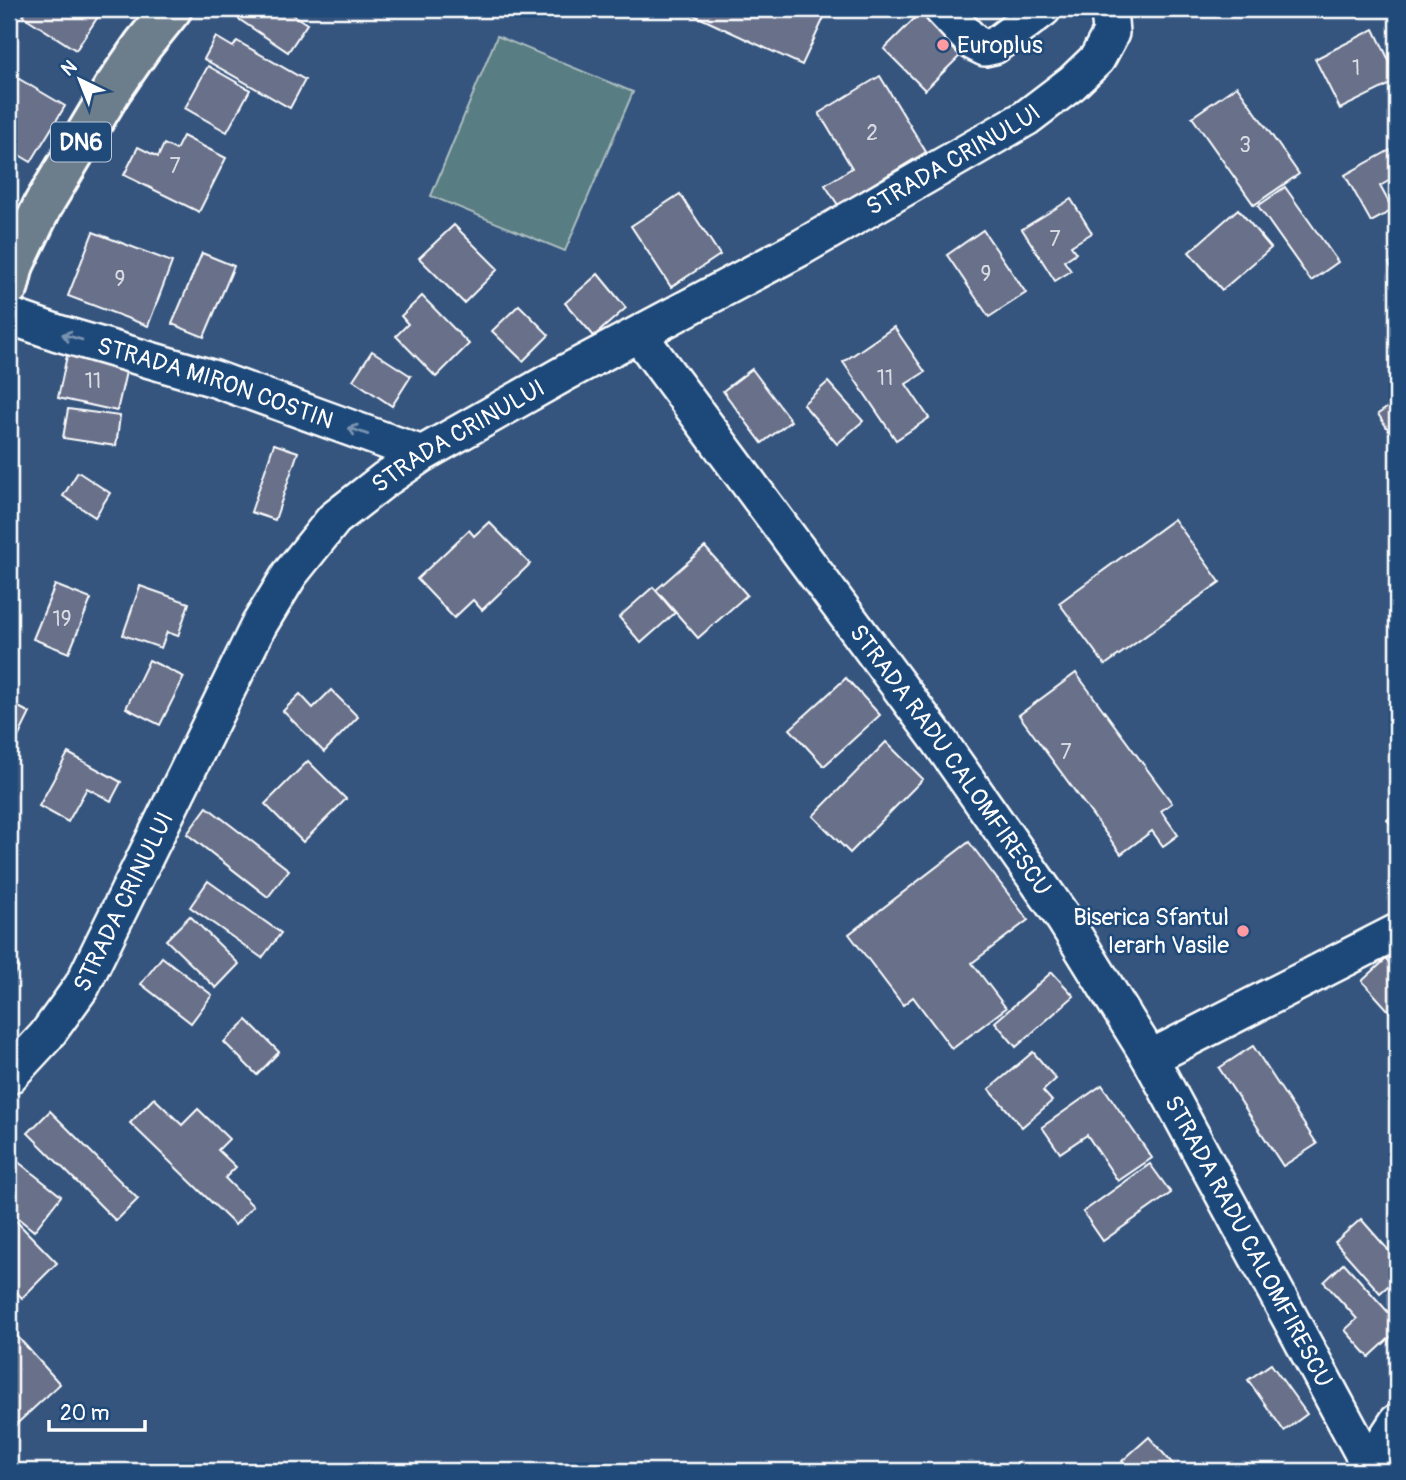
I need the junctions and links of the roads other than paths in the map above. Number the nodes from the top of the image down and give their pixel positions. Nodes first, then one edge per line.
1 (172, 9) edge
2 (942, 9) edge
3 (1043, 9) edge
4 (1109, 9) edge
5 (9, 286) edge
6 (9, 316) edge
7 (639, 335) junction
8 (422, 454) junction
9 (1397, 932) edge
10 (1150, 1058) junction
11 (9, 1076) edge
12 (1397, 1422) edge
13 (1367, 1468) edge

1 - 5 main road, DN6
2 - 3 street
4 - 7 street, STRADA CRINULUI
8 -> 6 street, STRADA MIRON COSTIN
7 - 8 street, STRADA CRINULUI
7 - 10 street, STRADA RADU CALOMFIRESCU
8 - 11 street, STRADA CRINULUI
9 - 10 street
10 - 13 street, STRADA RADU CALOMFIRESCU
12 - 13 street

